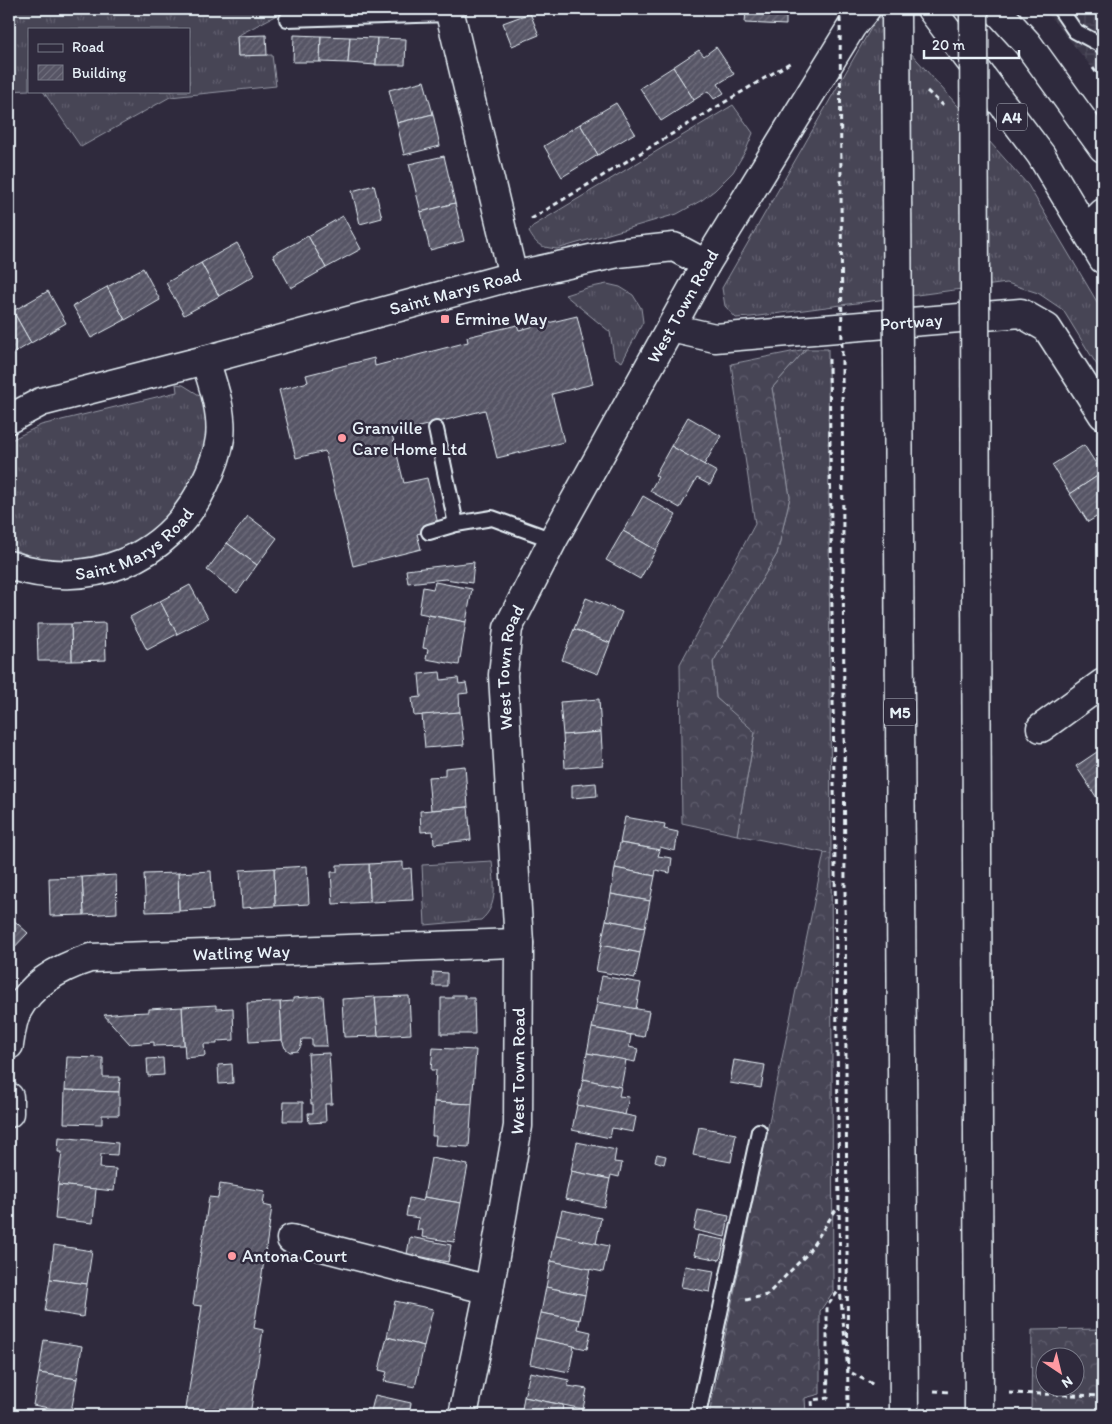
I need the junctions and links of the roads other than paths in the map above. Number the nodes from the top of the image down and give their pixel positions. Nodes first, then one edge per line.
1 (896, 9) edge
2 (931, 9) edge
3 (974, 9) edge
4 (996, 9) edge
5 (1060, 9) edge
6 (449, 12) edge
7 (287, 19) dead end
8 (848, 20) edge
9 (1103, 46) edge
10 (1103, 148) edge
11 (1095, 221) edge
12 (1103, 259) edge
13 (706, 264) junction
14 (513, 276) junction
15 (671, 328) junction
16 (205, 360) junction
17 (1103, 415) edge
18 (9, 419) edge
19 (436, 428) dead end
20 (456, 524) junction
21 (429, 532) dead end
22 (553, 540) junction
23 (9, 565) edge
24 (1103, 683) edge
25 (1041, 728) dead end
26 (519, 943) junction
27 (9, 1045) edge
28 (9, 1097) edge
29 (9, 1113) edge
30 (759, 1131) dead end
31 (290, 1239) dead end
32 (490, 1290) junction
33 (463, 1415) edge
34 (698, 1415) edge
35 (904, 1415) edge
36 (979, 1415) edge

1 - 35 main road, M5, bridge
2 - 11 main road, A4
3 - 36 main road, bridge
4 - 10 main road
5 - 9 lane
6 - 7 lane
6 - 14 main road
8 - 13 main road, West Town Road
11 - 12 main road, A4
13 - 14 main road, Saint Marys Road
13 - 15 main road, West Town Road
14 - 16 main road, Saint Marys Road
15 - 17 main road, Portway
15 - 22 main road, West Town Road
16 - 18 main road, Saint Marys Road
16 - 23 main road, Saint Marys Road
19 - 20 lane
20 - 21 lane
20 - 22 lane
22 - 26 main road, West Town Road
24 - 25 main road
26 - 27 main road, Watling Way
26 - 32 main road, West Town Road
28 - 29 main road
30 - 34 lane
31 - 32 main road
32 - 33 main road, West Town Road

